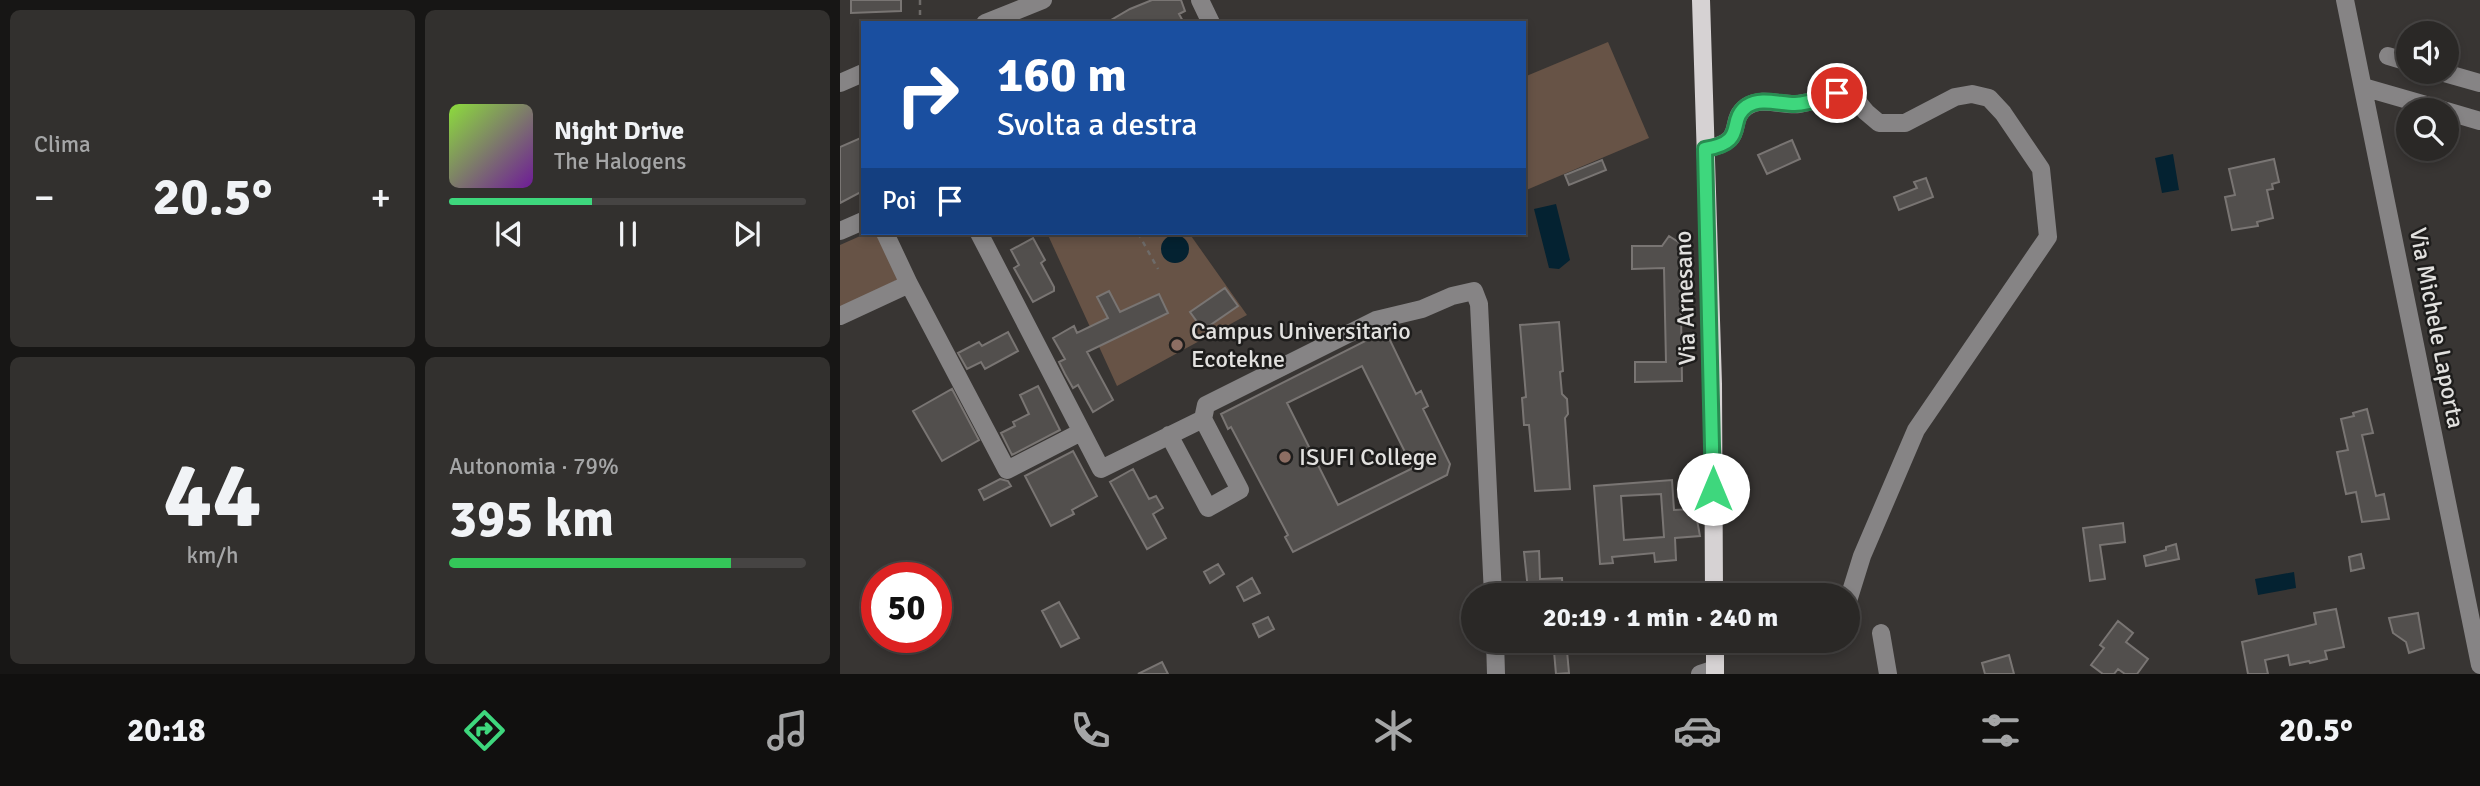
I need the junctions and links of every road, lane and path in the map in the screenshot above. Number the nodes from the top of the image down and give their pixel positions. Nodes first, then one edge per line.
1 (920, 0) edge
2 (1043, 0) edge
3 (1200, 0) edge
4 (1701, 0) edge
5 (2345, 0) edge
6 (1023, 5) edge
7 (920, 21) edge
8 (989, 21) edge
9 (1210, 21) edge
10 (2388, 56) dead end
11 (2396, 58) edge
12 (861, 74) edge
13 (2459, 77) edge
14 (840, 83) edge
15 (2480, 83) edge
16 (2363, 87) junction
17 (2401, 98) edge
18 (2459, 115) edge
19 (2480, 121) edge
20 (1705, 149) junction
21 (861, 221) edge
22 (840, 232) edge
23 (886, 235) edge
24 (980, 235) edge
25 (1139, 235) edge
26 (1158, 269) dead end
27 (909, 284) junction
28 (840, 316) edge
29 (1203, 419) junction
30 (1081, 432) junction
31 (1169, 435) junction
32 (1492, 583) edge
33 (1714, 583) edge
34 (1854, 583) edge
35 (1881, 633) dead end
36 (1495, 653) edge
37 (1713, 653) edge
38 (2480, 665) edge
39 (1710, 672) edge
40 (1496, 674) edge
41 (1888, 674) edge

1 - 7 path
2 - 6 street
3 - 9 street
4 - 20 main road, Via Arnesano
5 - 16 street, Via Michele Laporta
6 - 8 street
10 - 11 street
12 - 14 street
13 - 15 street
16 - 17 street
16 - 38 street, Via Michele Laporta
18 - 19 street
20 - 33 main road, Via Arnesano
20 - 34 street
21 - 22 street
23 - 27 street
24 - 30 street
25 - 26 path
27 - 28 street
27 - 30 street
29 - 31 street
29 - 31 street
29 - 32 street
30 - 31 street
35 - 41 street
36 - 40 street
37 - 39 main road

